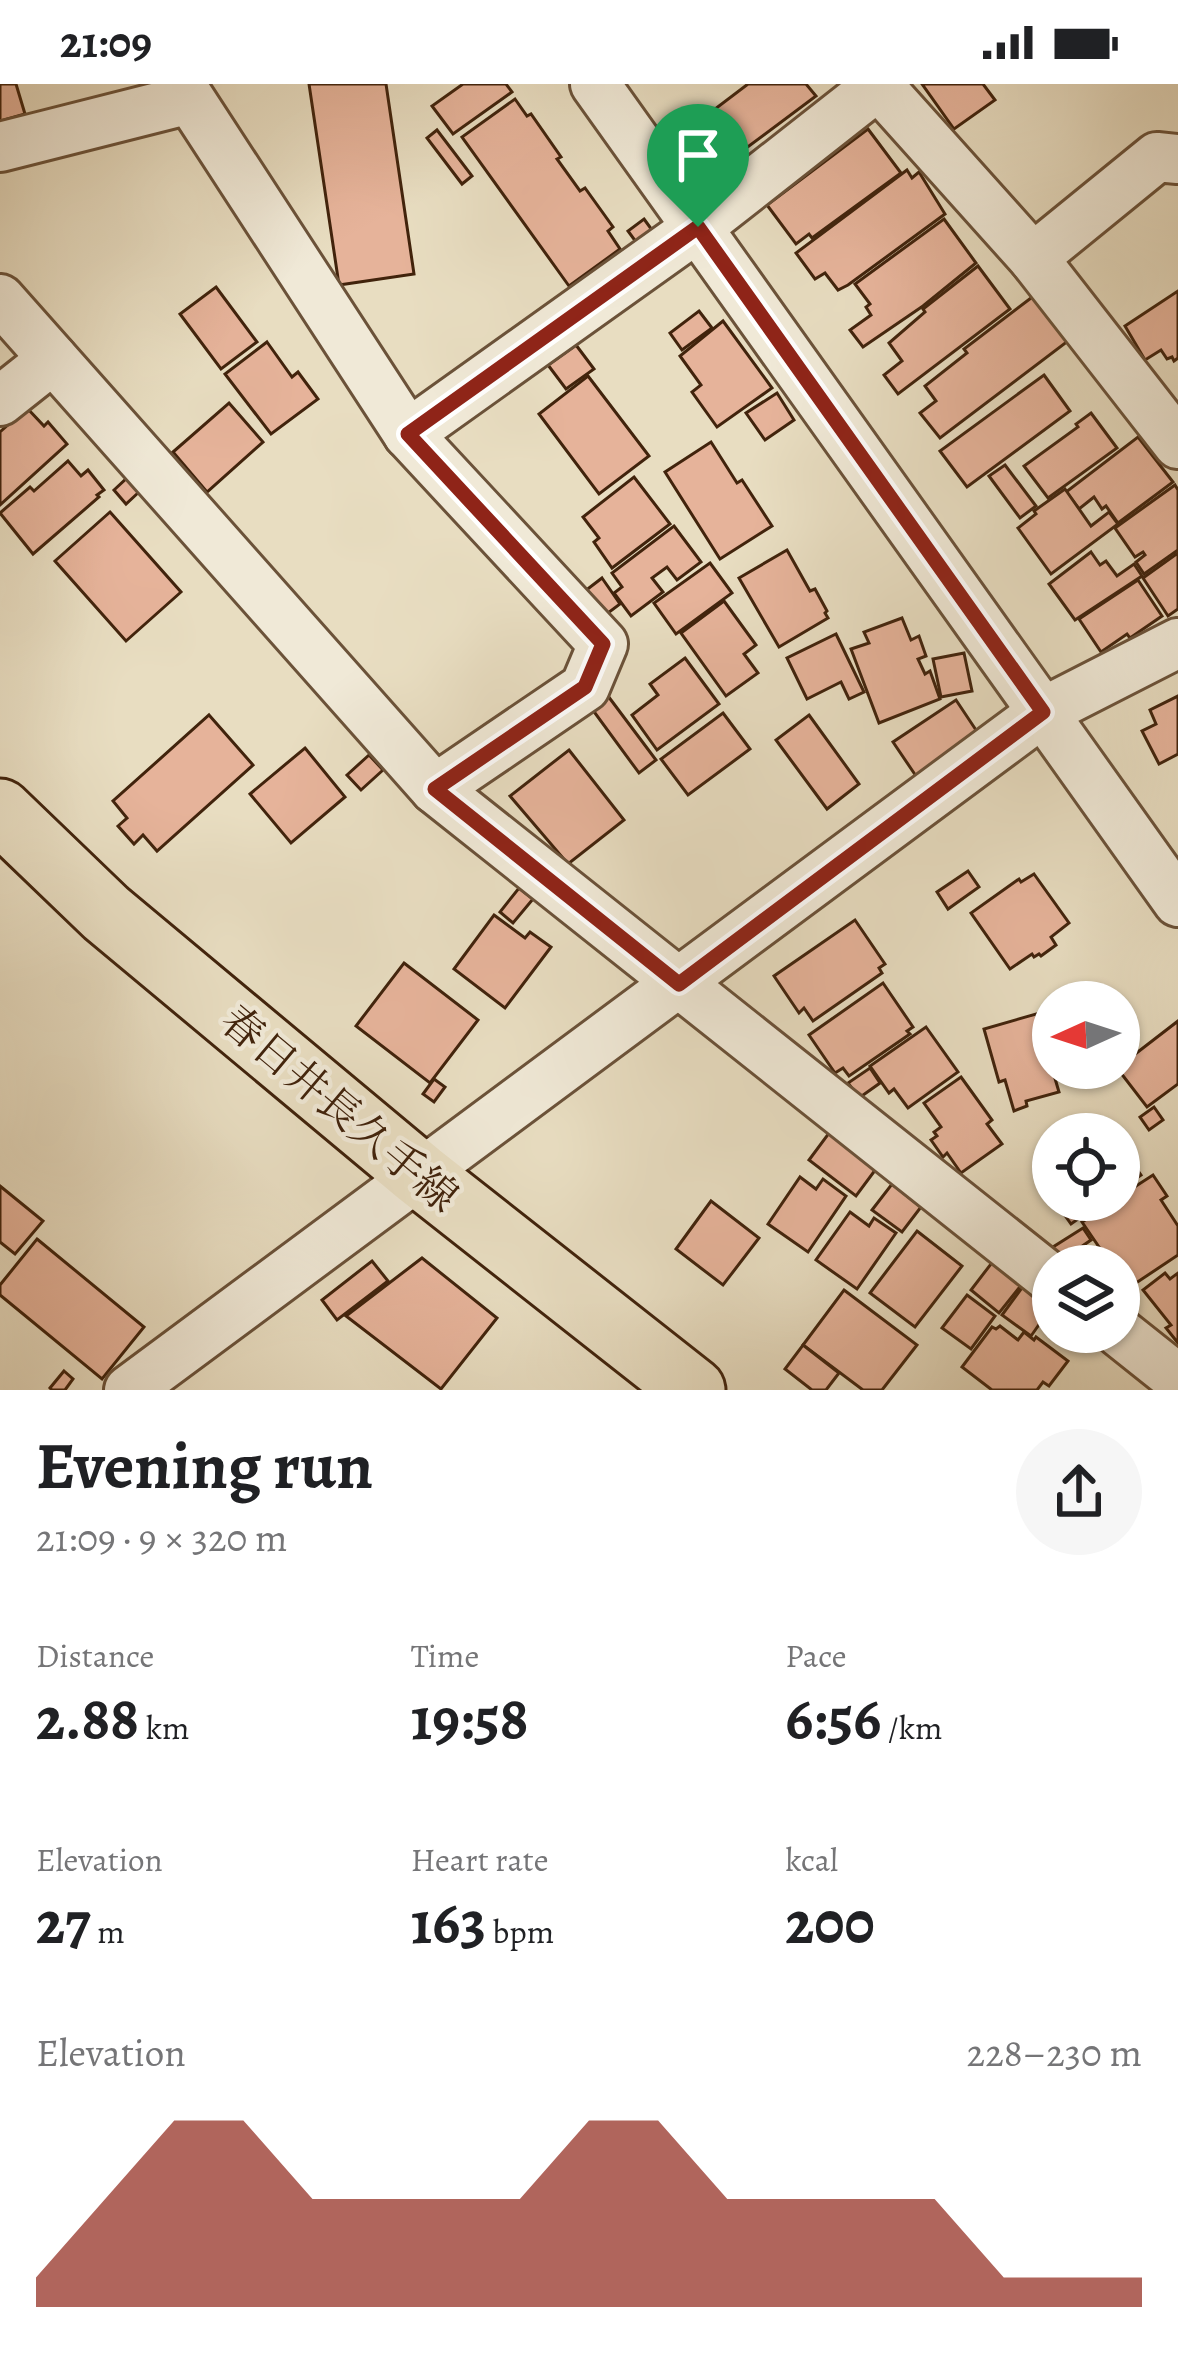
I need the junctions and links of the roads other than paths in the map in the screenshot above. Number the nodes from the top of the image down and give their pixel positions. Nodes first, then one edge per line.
1 (595, 84) edge
2 (879, 85) edge
3 (0, 147) edge
4 (1178, 159) edge
5 (698, 227) junction
6 (1034, 258) junction
7 (0, 299) edge
8 (53, 359) junction
9 (0, 401) edge
10 (408, 434) junction
11 (1178, 444) edge
12 (1178, 643) edge
13 (1043, 712) junction
14 (435, 789) junction
15 (0, 811) edge
16 (1178, 902) edge
17 (679, 984) junction
18 (419, 1175) junction
19 (1032, 1263) edge
20 (1140, 1349) edge
21 (1178, 1379) edge
22 (129, 1390) edge
23 (692, 1390) edge

1 - 5 street
2 - 5 street
2 - 6 street
3 - 10 street
4 - 6 street
5 - 10 street
5 - 13 street
6 - 11 street
7 - 8 street
8 - 9 street
8 - 14 street
10 - 14 street
12 - 13 street
13 - 16 street
13 - 17 street
14 - 17 street
15 - 18 main road, 春日井長久手線
17 - 18 street
17 - 19 street
18 - 22 street
18 - 23 main road, 春日井長久手線
20 - 21 street

